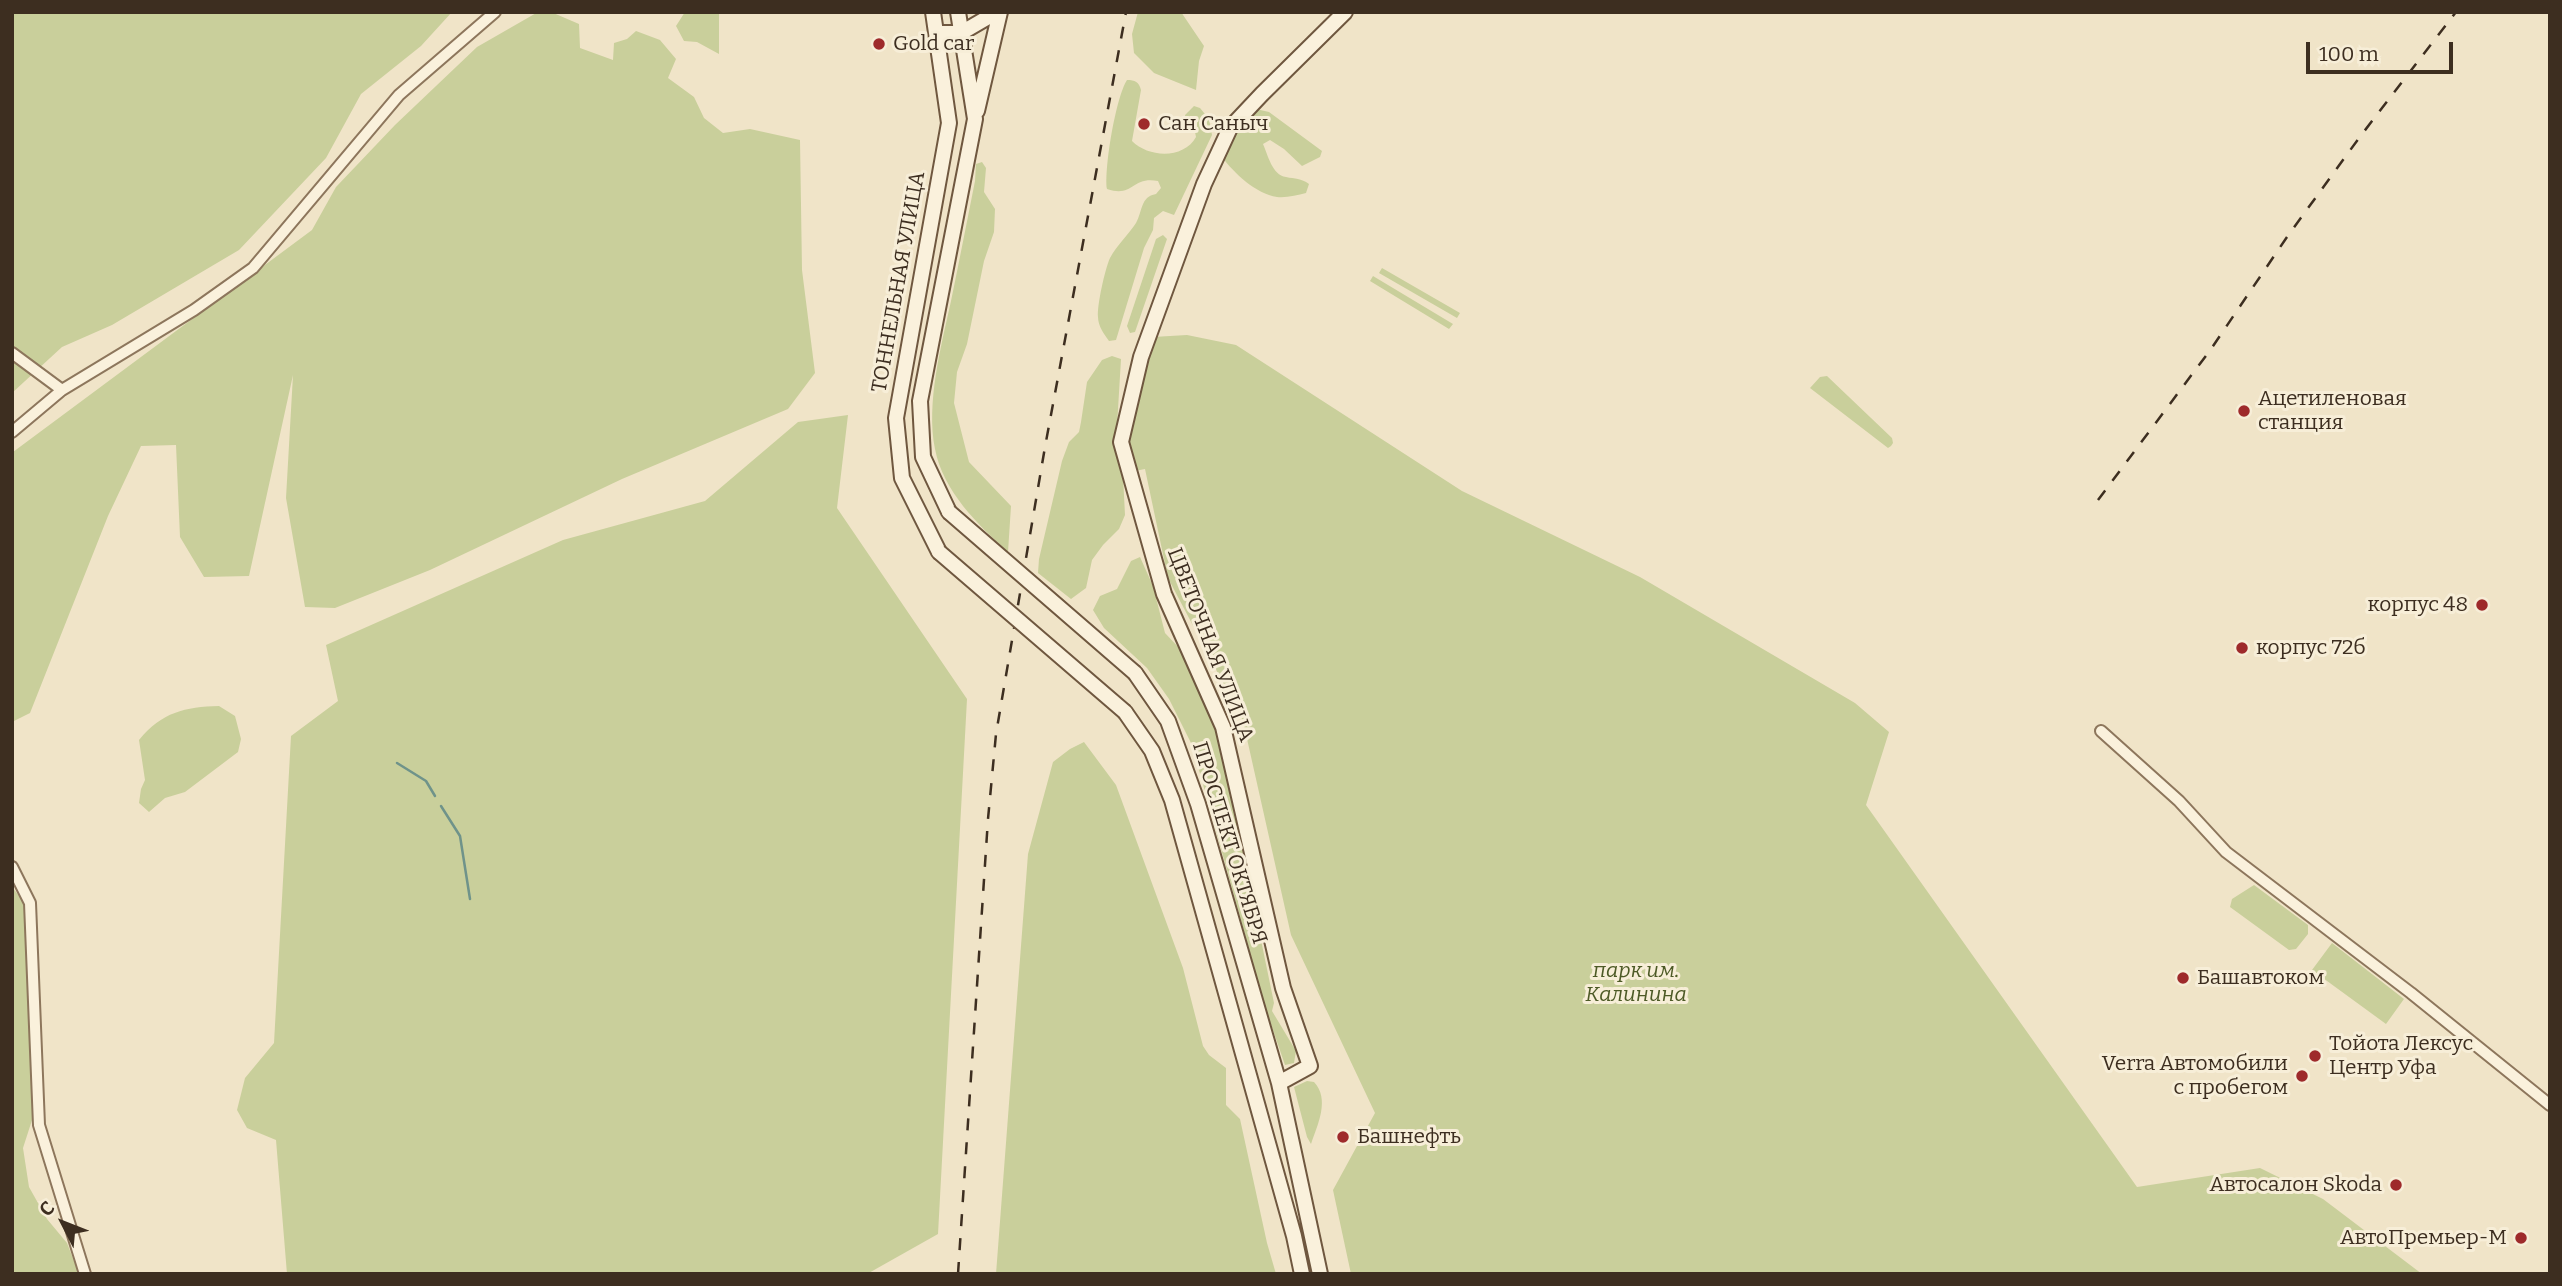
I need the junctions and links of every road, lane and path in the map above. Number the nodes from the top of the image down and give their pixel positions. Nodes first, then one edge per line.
1 (495, 12) edge
2 (933, 12) edge
3 (958, 12) edge
4 (999, 12) edge
5 (1345, 12) edge
6 (936, 33) junction
7 (961, 33) junction
8 (975, 119) junction
9 (12, 353) edge
10 (62, 390) junction
11 (12, 432) edge
12 (949, 512) joint
13 (939, 552) joint
14 (2101, 731) dead end
15 (12, 867) edge
16 (1279, 1083) junction
17 (2550, 1105) edge
18 (85, 1274) edge
19 (1302, 1274) edge
20 (1320, 1274) edge

1 - 10 street
2 - 6 main road, ТОННЕЛЬНАЯ УЛИЦА
3 - 7 main road, ТОННЕЛЬНАЯ УЛИЦА
4 - 7 main road
4 - 8 main road
5 - 16 main road, ЦВЕТОЧНАЯ УЛИЦА
6 - 7 main road
6 - 13 main road, ТОННЕЛЬНАЯ УЛИЦА
7 - 8 main road, ТОННЕЛЬНАЯ УЛИЦА
8 - 12 main road, ТОННЕЛЬНАЯ УЛИЦА
9 - 10 street
10 - 11 street
12 - 16 main road, ПРОСПЕКТ ОКТЯБРЯ, bridge
13 - 19 main road, ПРОСПЕКТ ОКТЯБРЯ, bridge
14 - 17 street
15 - 18 street
16 - 20 main road, ПРОСПЕКТ ОКТЯБРЯ

